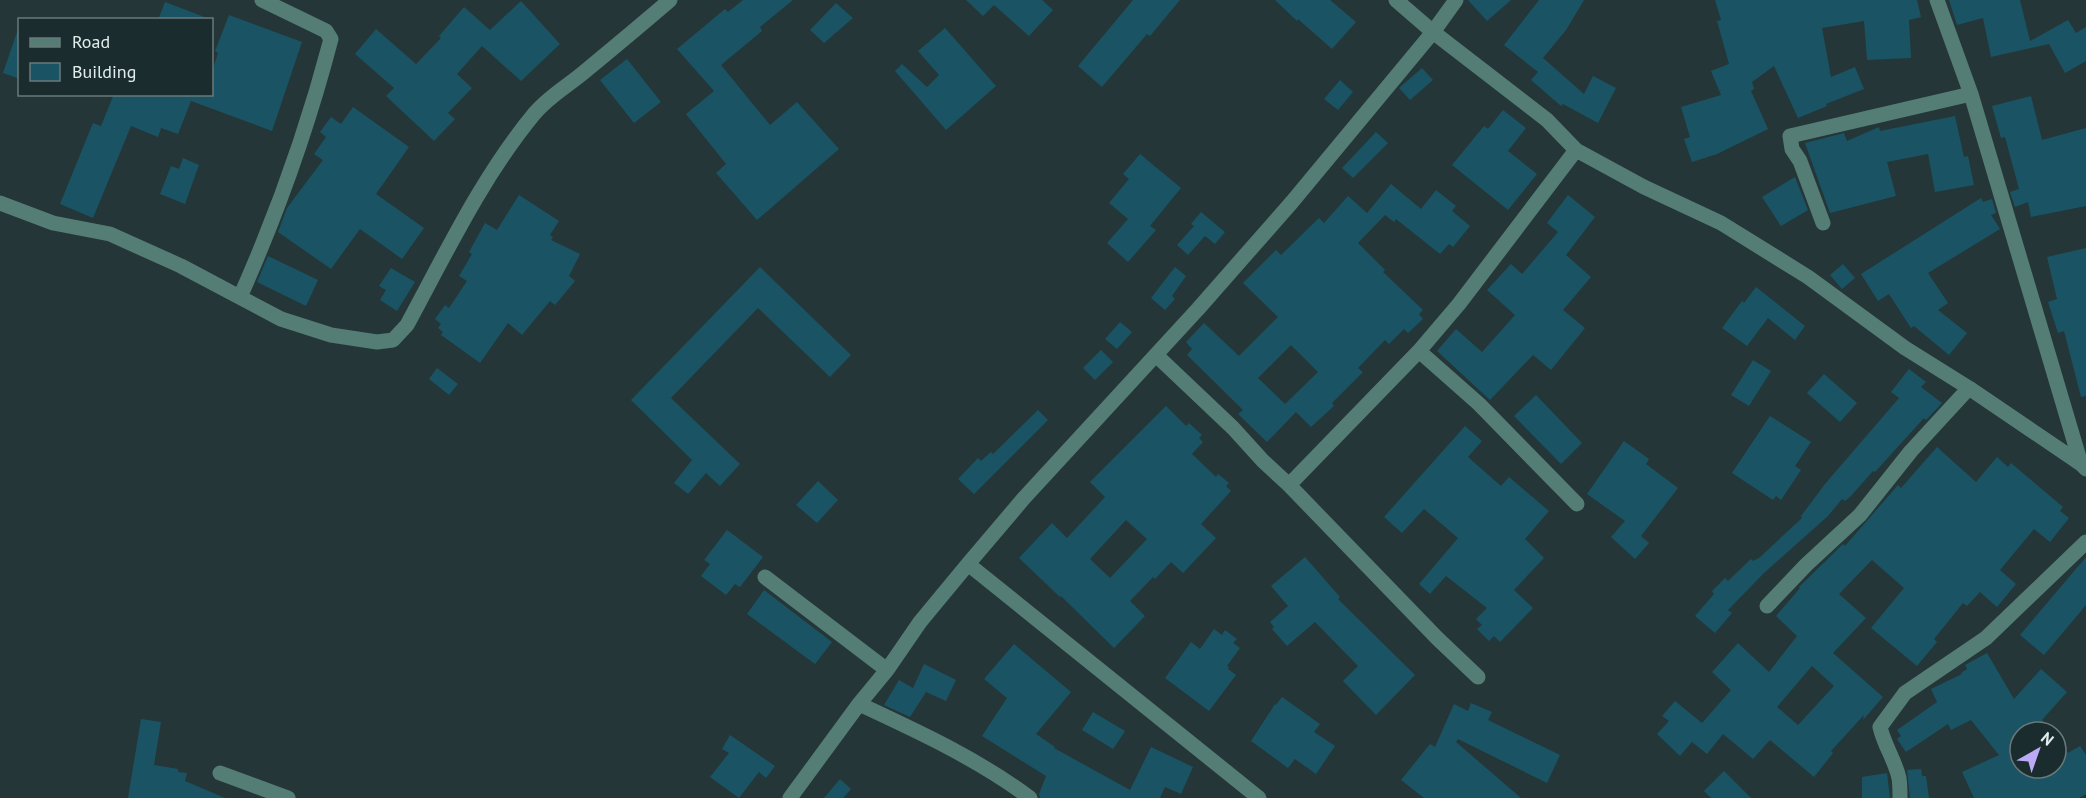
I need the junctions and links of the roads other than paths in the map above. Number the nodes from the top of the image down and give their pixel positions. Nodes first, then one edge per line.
1 (262, 0) edge
2 (670, 0) edge
3 (1396, 0) edge
4 (1456, 0) edge
5 (1937, 0) edge
6 (1432, 32) junction
7 (1971, 94) junction
8 (1576, 150) junction
9 (0, 203) edge
10 (1823, 223) dead end
11 (240, 297) junction
12 (1419, 351) junction
13 (1156, 355) junction
14 (1969, 388) junction
15 (2083, 466) edge
16 (1289, 485) junction
17 (1576, 504) dead end
18 (2086, 542) edge
19 (968, 564) junction
20 (765, 577) dead end
21 (1767, 606) dead end
22 (887, 670) junction
23 (1478, 677) dead end
24 (859, 704) junction
25 (220, 773) dead end
26 (288, 798) edge
27 (790, 798) edge
28 (1030, 798) edge
29 (1259, 798) edge
30 (1900, 798) edge

1 - 11 street
2 - 11 street
3 - 6 street
4 - 6 street
5 - 7 street
6 - 8 street
6 - 13 street
7 - 10 street
7 - 15 street
8 - 12 street
8 - 14 street
9 - 11 street
12 - 16 street
12 - 17 street
13 - 16 street
13 - 19 street
14 - 15 street
14 - 21 street
16 - 23 street
18 - 30 street
19 - 22 street
19 - 29 street
20 - 22 street
22 - 24 street
24 - 27 street
24 - 28 street
25 - 26 street

